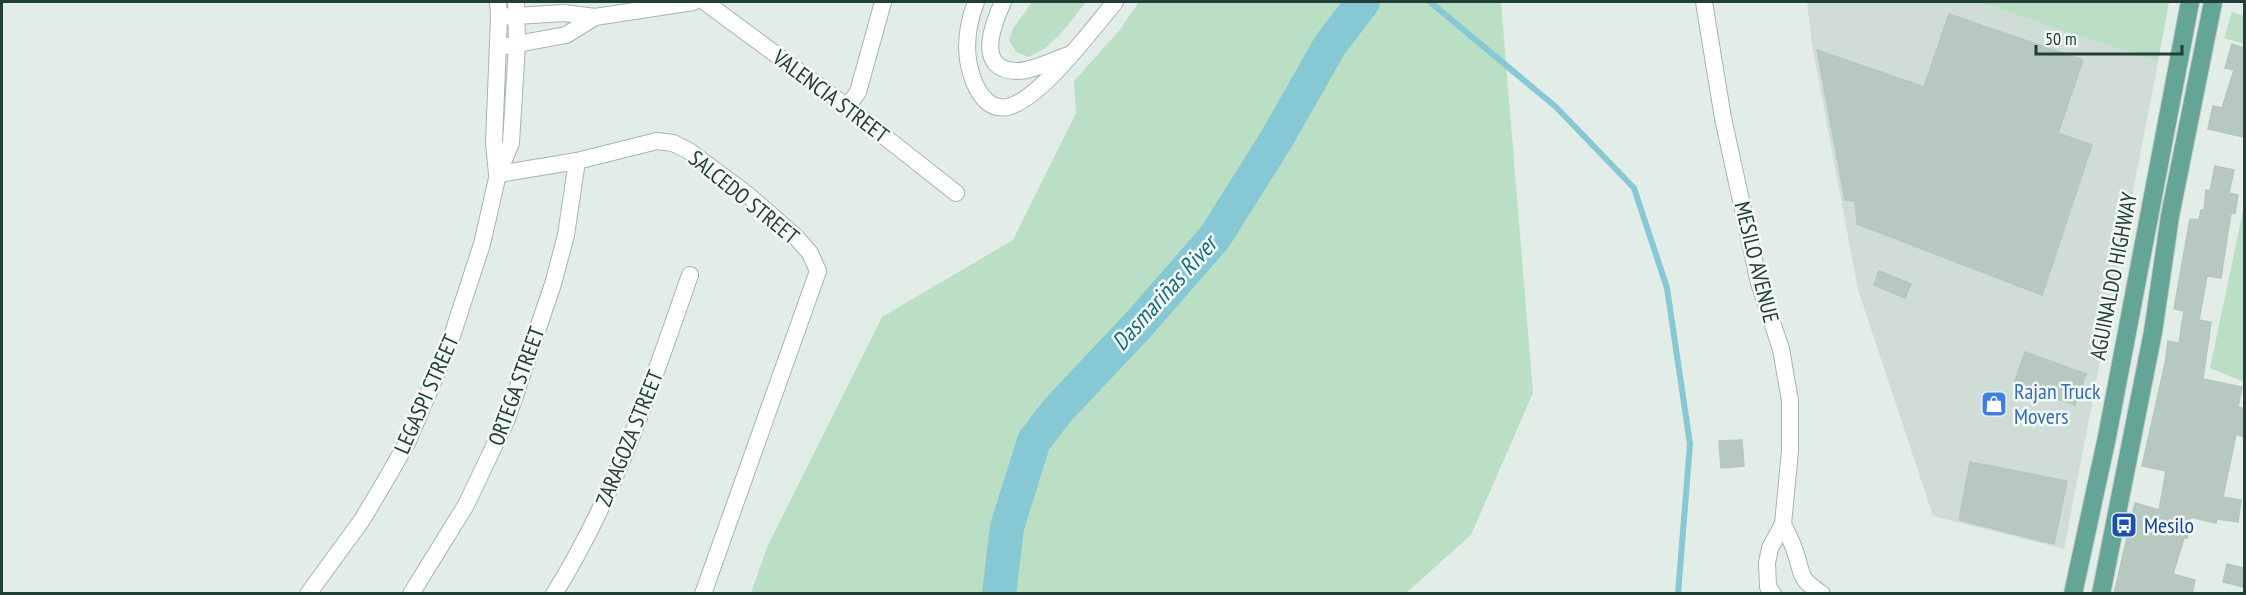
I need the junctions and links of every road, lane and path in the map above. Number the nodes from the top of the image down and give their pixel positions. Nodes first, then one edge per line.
1 (693, 2) edge
2 (705, 2) edge
3 (883, 2) edge
4 (976, 2) edge
5 (1003, 2) edge
6 (1114, 2) edge
7 (1704, 2) edge
8 (2190, 2) edge
9 (2213, 2) edge
10 (498, 9) edge
11 (516, 9) edge
12 (595, 17) junction
13 (517, 45) junction
14 (498, 46) junction
15 (1074, 52) junction
16 (847, 107) junction
17 (577, 161) junction
18 (498, 174) junction
19 (956, 193) dead end
20 (690, 275) dead end
21 (1783, 524) junction
22 (308, 594) edge
23 (411, 594) edge
24 (554, 594) edge
25 (704, 594) edge
26 (1773, 594) edge
27 (1822, 594) edge
28 (2073, 594) edge
29 (2101, 594) edge

1 - 12 street
2 - 16 street, VALENCIA STREET
3 - 16 street
4 - 15 street
5 - 15 street
6 - 15 street
7 - 21 street, MESILO AVENUE
8 - 28 main road, AGUINALDO HIGHWAY
9 - 29 main road, AGUINALDO HIGHWAY
10 - 11 street
10 - 14 street, LEGASPI STREET
11 - 12 street
11 - 13 street, LEGASPI STREET
12 - 13 street
13 - 14 street
13 - 18 street, LEGASPI STREET
14 - 18 street, LEGASPI STREET
16 - 19 street, VALENCIA STREET
17 - 18 street, SALCEDO STREET
17 - 23 street, ORTEGA STREET
17 - 25 street, SALCEDO STREET
18 - 22 street, LEGASPI STREET
20 - 24 street, ZARAGOZA STREET
21 - 26 street, MESILO AVENUE
21 - 27 street, MESILO AVENUE

